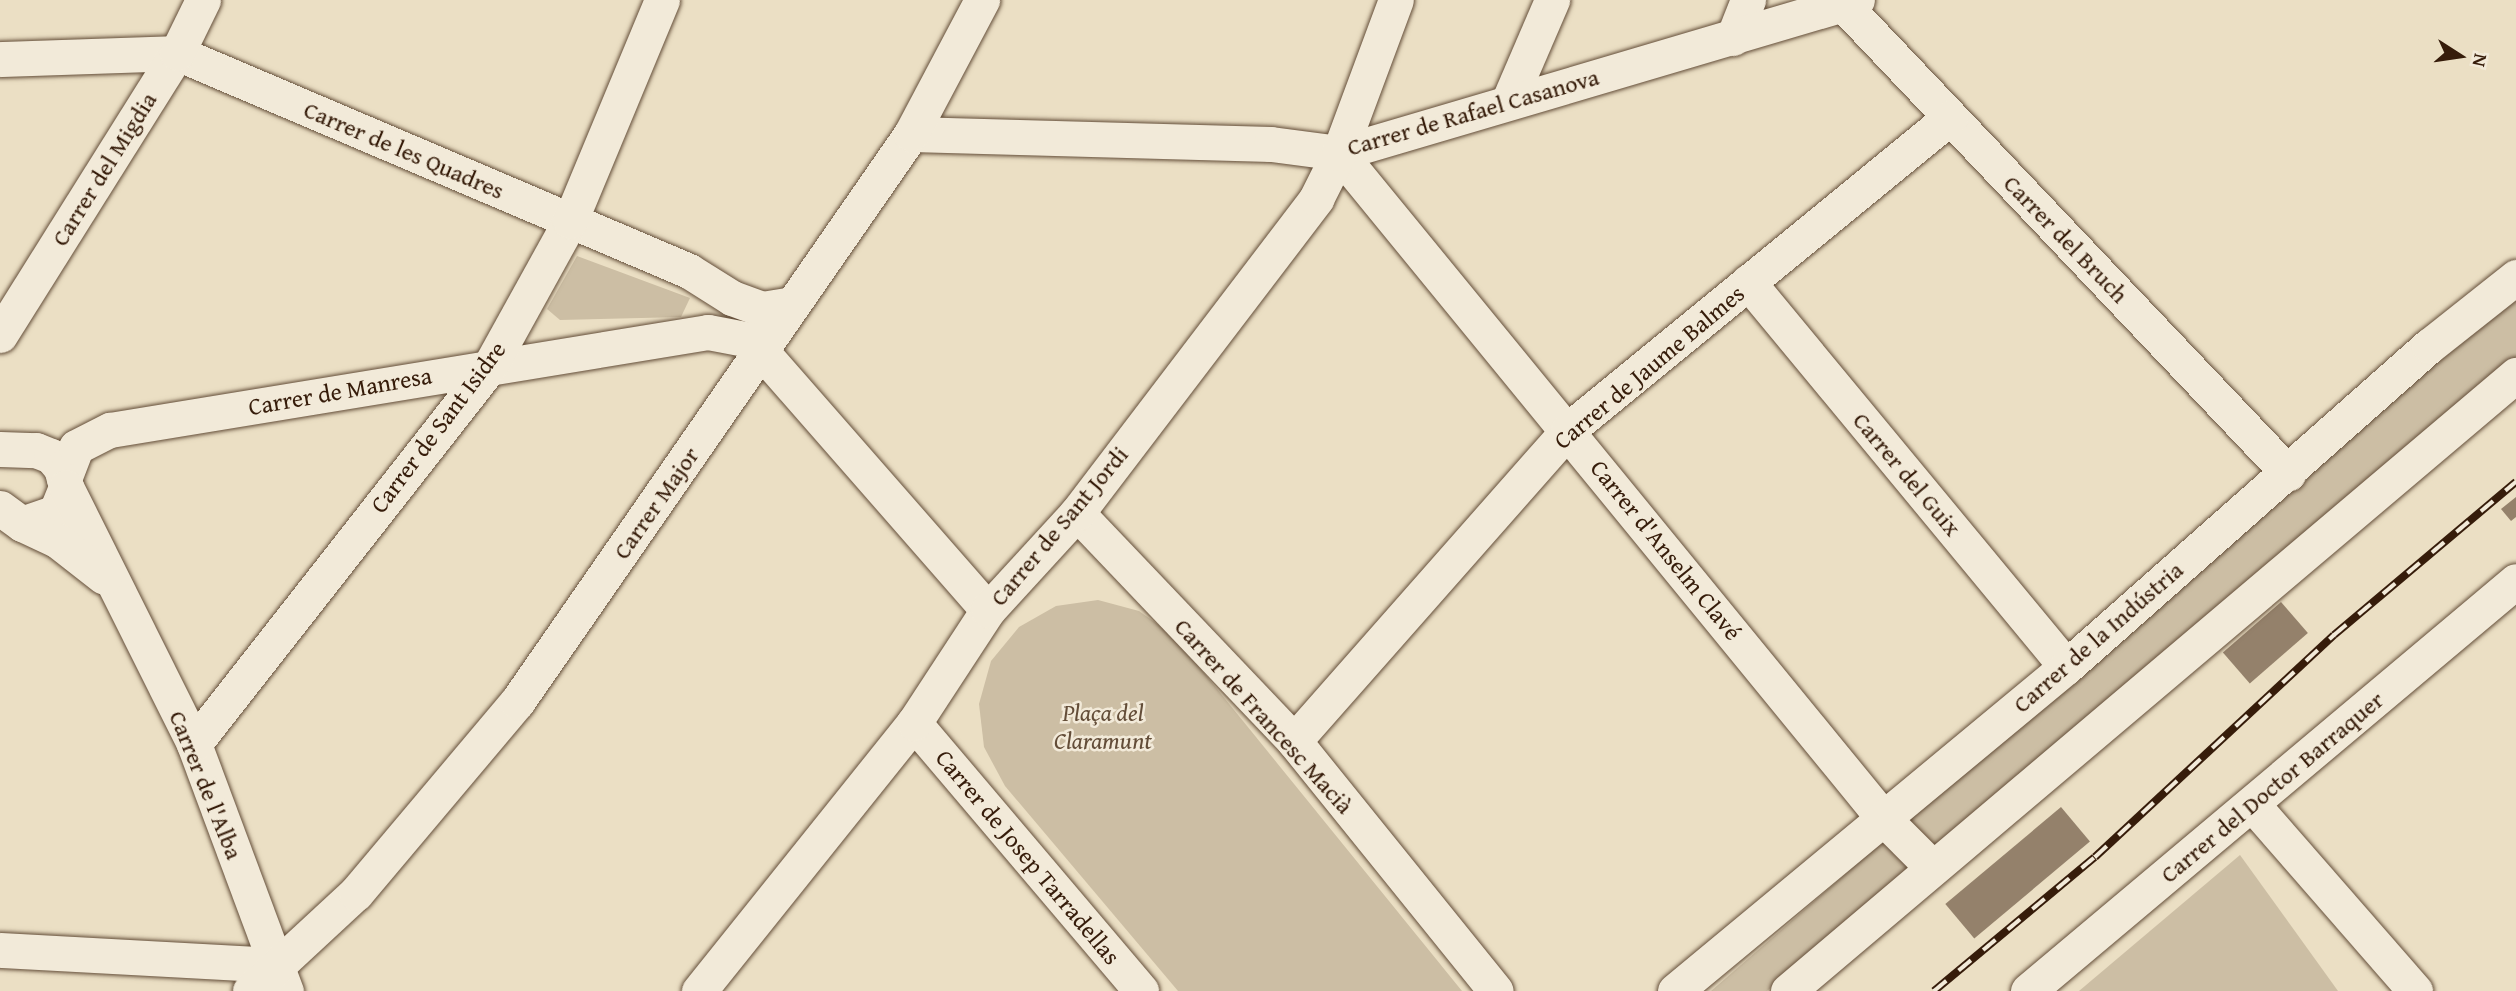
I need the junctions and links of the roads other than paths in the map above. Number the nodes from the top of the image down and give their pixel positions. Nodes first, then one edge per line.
1 (202, 0) edge
2 (662, 0) edge
3 (982, 0) edge
4 (1396, 0) edge
5 (1552, 0) edge
6 (1748, 0) edge
7 (1850, 2) edge
8 (1733, 38) junction
9 (177, 54) junction
10 (0, 59) edge
11 (1509, 100) junction
12 (1950, 117) junction
13 (911, 134) junction
14 (1339, 153) junction
15 (570, 221) junction
16 (689, 271) junction
17 (2516, 277) edge
18 (1748, 282) junction
19 (793, 304) junction
20 (708, 332) junction
21 (0, 335) edge
22 (764, 347) junction
23 (490, 366) junction
24 (2516, 375) edge
25 (1569, 430) junction
26 (0, 449) edge
27 (2288, 473) junction
28 (65, 483) junction
29 (1077, 513) junction
30 (11, 516) edge
31 (2516, 582) edge
32 (112, 584) junction
33 (988, 610) junction
34 (2066, 667) junction
35 (914, 723) junction
36 (1294, 741) junction
37 (194, 744) junction
38 (2252, 804) junction
39 (1884, 819) junction
40 (1933, 868) junction
41 (0, 950) edge
42 (281, 978) edge
43 (250, 991) edge
44 (699, 991) edge
45 (1141, 991) edge
46 (1496, 991) edge
47 (1675, 991) edge
48 (1788, 991) edge
49 (2028, 991) edge
50 (2415, 991) edge

1 - 9 street, Carrer del Migdia
2 - 15 street, Carrer de Sant Isidre
3 - 13 street, Carrer Major
4 - 14 street, Carrer de Sant Jordi
5 - 11 street
6 - 8 street
7 - 8 street, Carrer de Rafael Casanova
7 - 12 street, Carrer del Bruch
8 - 11 street, Carrer de Rafael Casanova
9 - 10 street, Carrer de les Quadres
9 - 15 street, Carrer de les Quadres
9 - 21 street, Carrer del Migdia
11 - 14 street, Carrer de Rafael Casanova
12 - 18 street, Carrer de Jaume Balmes
12 - 27 street, Carrer del Bruch
13 - 14 street, Carrer de Rafael Casanova
13 - 19 street, Carrer Major
14 - 25 street, Carrer d'Anselm Clavé
14 - 29 street, Carrer de Sant Jordi
15 - 16 street, Carrer de les Quadres
15 - 23 street, Carrer de Sant Isidre
16 - 19 street, Carrer de les Quadres
16 - 20 street
17 - 27 street, Carrer de la Indústria
18 - 25 street, Carrer de Jaume Balmes
18 - 34 street, Carrer del Guix
19 - 22 street, Carrer Major
20 - 22 street, Carrer de Manresa
20 - 23 street, Carrer de Manresa
22 - 33 street
22 - 42 street, Carrer Major
23 - 28 street, Carrer de Manresa
23 - 37 street, Carrer de Sant Isidre
24 - 40 street
25 - 36 street, Carrer de Jaume Balmes
25 - 39 street, Carrer d'Anselm Clavé
26 - 28 street, Carrer de l'Alba
27 - 34 street, Carrer de la Indústria
28 - 30 street, Carrer de Manresa
28 - 32 street, Carrer de l'Alba
29 - 33 street, Carrer de Sant Jordi
29 - 36 street, Carrer de Francesc Macià
30 - 32 street, Carrer de l'Alba
31 - 38 street, Carrer del Doctor Barraquer
32 - 37 street, Carrer de l'Alba
33 - 35 street, Carrer de Sant Jordi
34 - 39 street, Carrer de la Indústria
35 - 44 street, Carrer de Sant Jordi
35 - 45 street, Carrer de Josep Tarradellas
36 - 46 street, Carrer de Francesc Macià
37 - 42 street, Carrer de l'Alba
38 - 49 street, Carrer del Doctor Barraquer
38 - 50 street
39 - 40 street, Carrer d'Anselm Clavé
39 - 47 street, Carrer de la Indústria
40 - 48 street
41 - 42 street
42 - 43 street, Carrer Major

